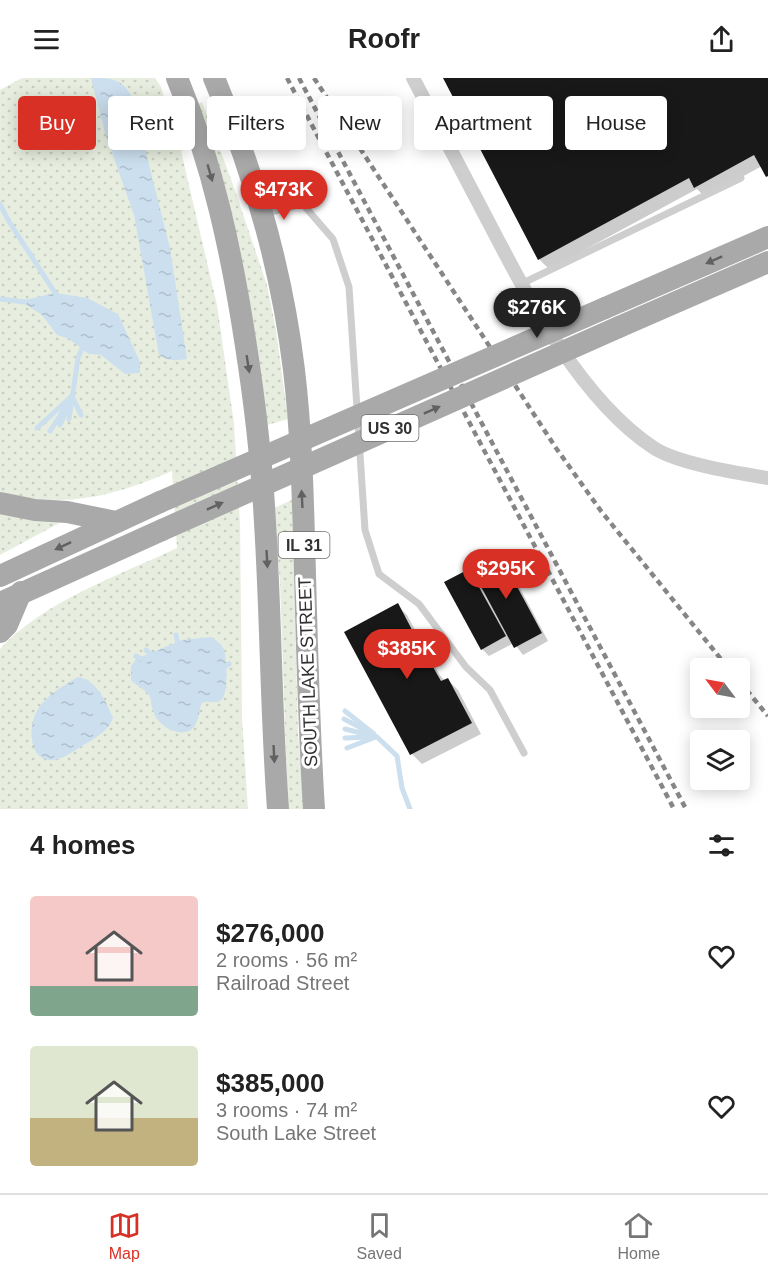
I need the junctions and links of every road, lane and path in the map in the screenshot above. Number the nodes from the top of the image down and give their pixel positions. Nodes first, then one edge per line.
1 (177, 78) edge
2 (214, 78) edge
3 (413, 78) edge
4 (741, 177) dead end
5 (300, 201) joint
6 (261, 211) junction
7 (768, 237) edge
8 (768, 262) edge
9 (521, 284) junction
10 (768, 478) edge
11 (0, 503) edge
12 (116, 522) junction
13 (0, 576) edge
14 (21, 592) junction
15 (0, 603) edge
16 (0, 632) edge
17 (524, 753) dead end
18 (278, 809) edge
19 (314, 809) edge

1 -> 18 main road, SOUTH LAKE STREET / IL 31
2 - 6 main road, SOUTH LAKE STREET / IL 31
3 - 9 street
4 - 9 lane
5 - 6 street
5 - 17 lane
19 -> 6 main road, SOUTH LAKE STREET / IL 31
7 -> 12 main road, US 30, bridge
14 -> 8 main road, US 30, bridge
9 - 10 street
11 - 12 main road
12 -> 13 main road, US 30
14 - 15 main road, US 30
14 - 16 main road

